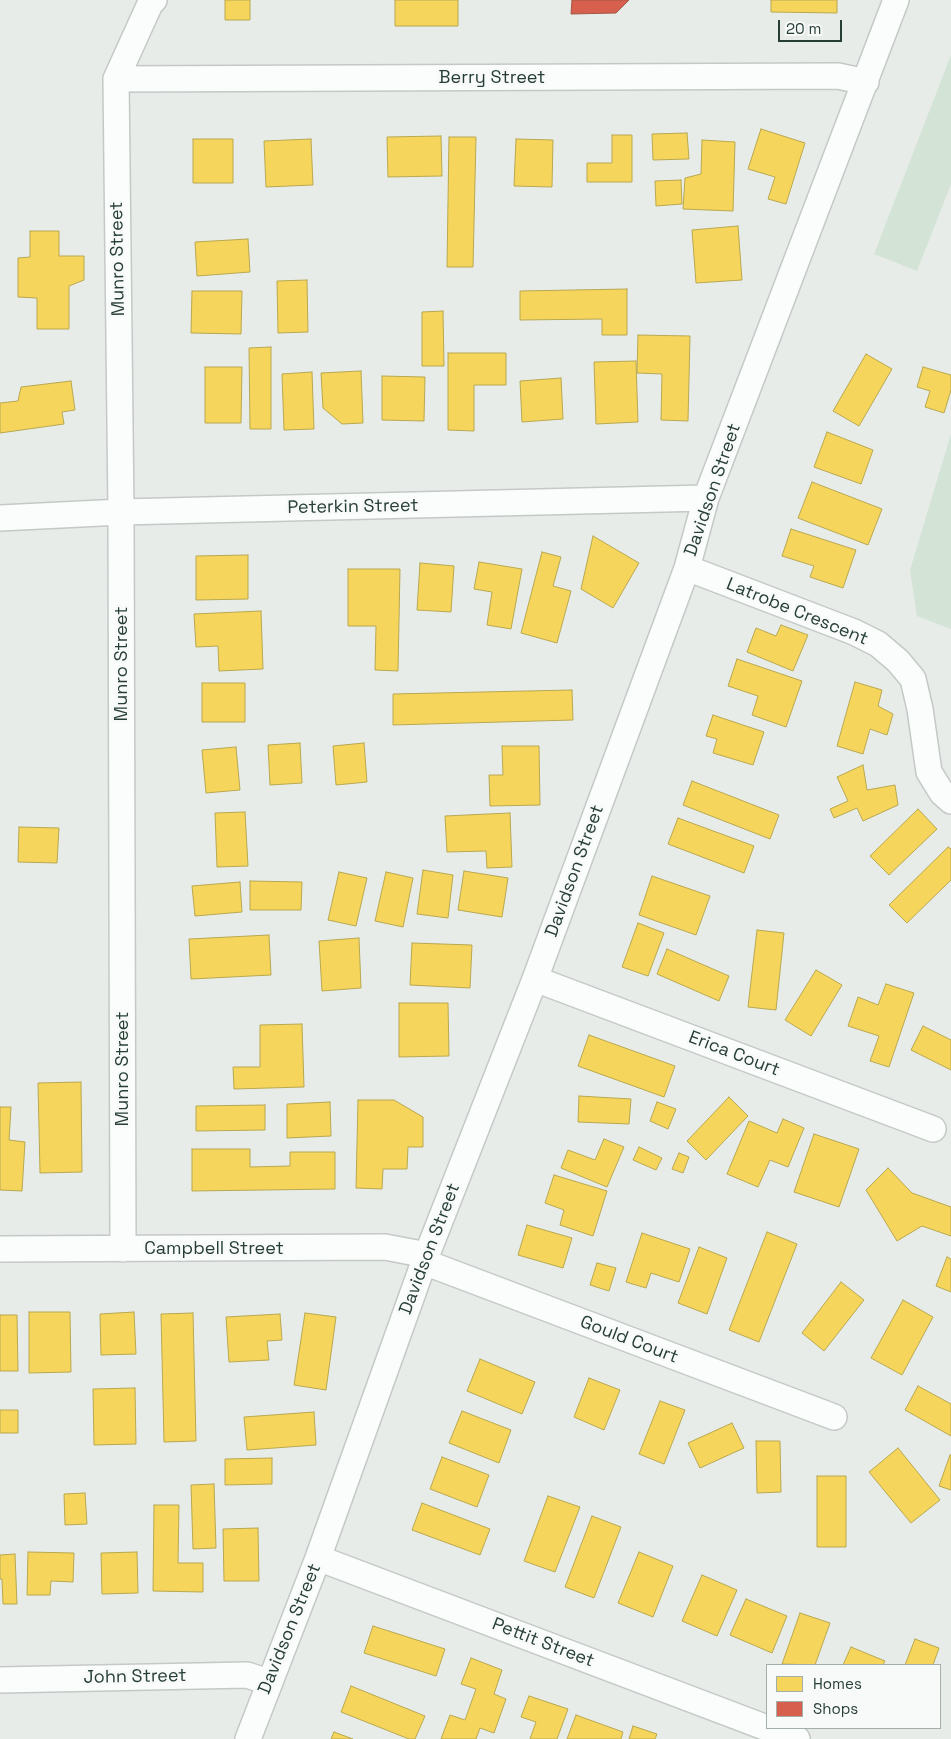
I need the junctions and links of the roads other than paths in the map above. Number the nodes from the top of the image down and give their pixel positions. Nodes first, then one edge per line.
1 (154, 0) edge
2 (896, 0) edge
3 (116, 79) junction
4 (866, 82) junction
5 (706, 498) junction
6 (121, 512) junction
7 (0, 518) edge
8 (687, 568) junction
9 (951, 802) edge
10 (535, 979) junction
11 (933, 1129) dead end
12 (0, 1249) edge
13 (124, 1249) junction
14 (426, 1258) junction
15 (834, 1417) dead end
16 (318, 1558) junction
17 (0, 1680) edge
18 (269, 1682) junction
19 (766, 1728) edge
20 (770, 1729) edge
21 (248, 1739) edge
22 (797, 1739) edge

1 - 3 street
2 - 4 street, Davidson Street
3 - 4 street, Berry Street
3 - 6 street, Munro Street
4 - 5 street, Davidson Street
5 - 6 street, Peterkin Street
5 - 8 street, Davidson Street
6 - 7 street, Peterkin Street
6 - 13 street, Munro Street
8 - 9 street, Latrobe Crescent
8 - 10 street, Davidson Street
10 - 11 street, Erica Court
10 - 14 street, Davidson Street
12 - 13 street, Campbell Street
13 - 14 street, Campbell Street
14 - 15 street, Gould Court
14 - 16 street, Davidson Street
16 - 18 street, Davidson Street
16 - 19 street, Pettit Street
17 - 18 street, John Street
18 - 21 street, Davidson Street
20 - 22 street, Pettit Street

